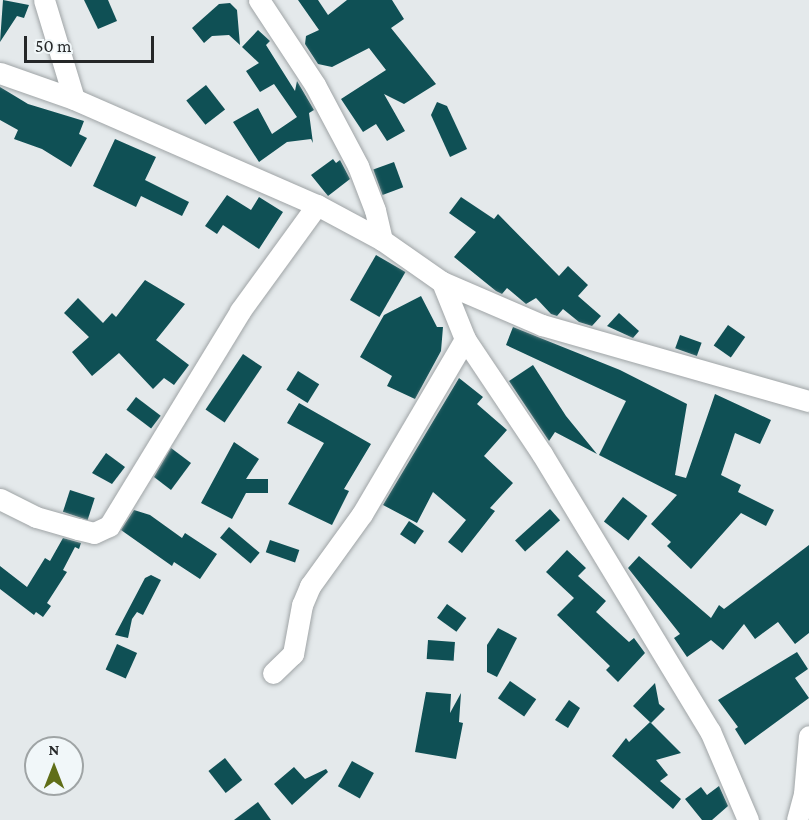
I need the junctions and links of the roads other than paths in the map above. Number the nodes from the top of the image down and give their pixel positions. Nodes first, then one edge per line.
1 (44, 0) edge
2 (259, 0) edge
3 (0, 73) edge
4 (74, 99) junction
5 (317, 205) junction
6 (381, 240) junction
7 (442, 282) junction
8 (465, 339) junction
9 (809, 401) edge
10 (0, 499) edge
11 (273, 673) dead end
12 (809, 736) edge
13 (748, 820) edge
14 (797, 820) edge

1 - 4 street
2 - 6 street
3 - 4 street
4 - 5 street
5 - 6 street
5 - 10 street
6 - 7 street
7 - 8 street
7 - 9 street
8 - 11 street
8 - 13 street
12 - 14 street

